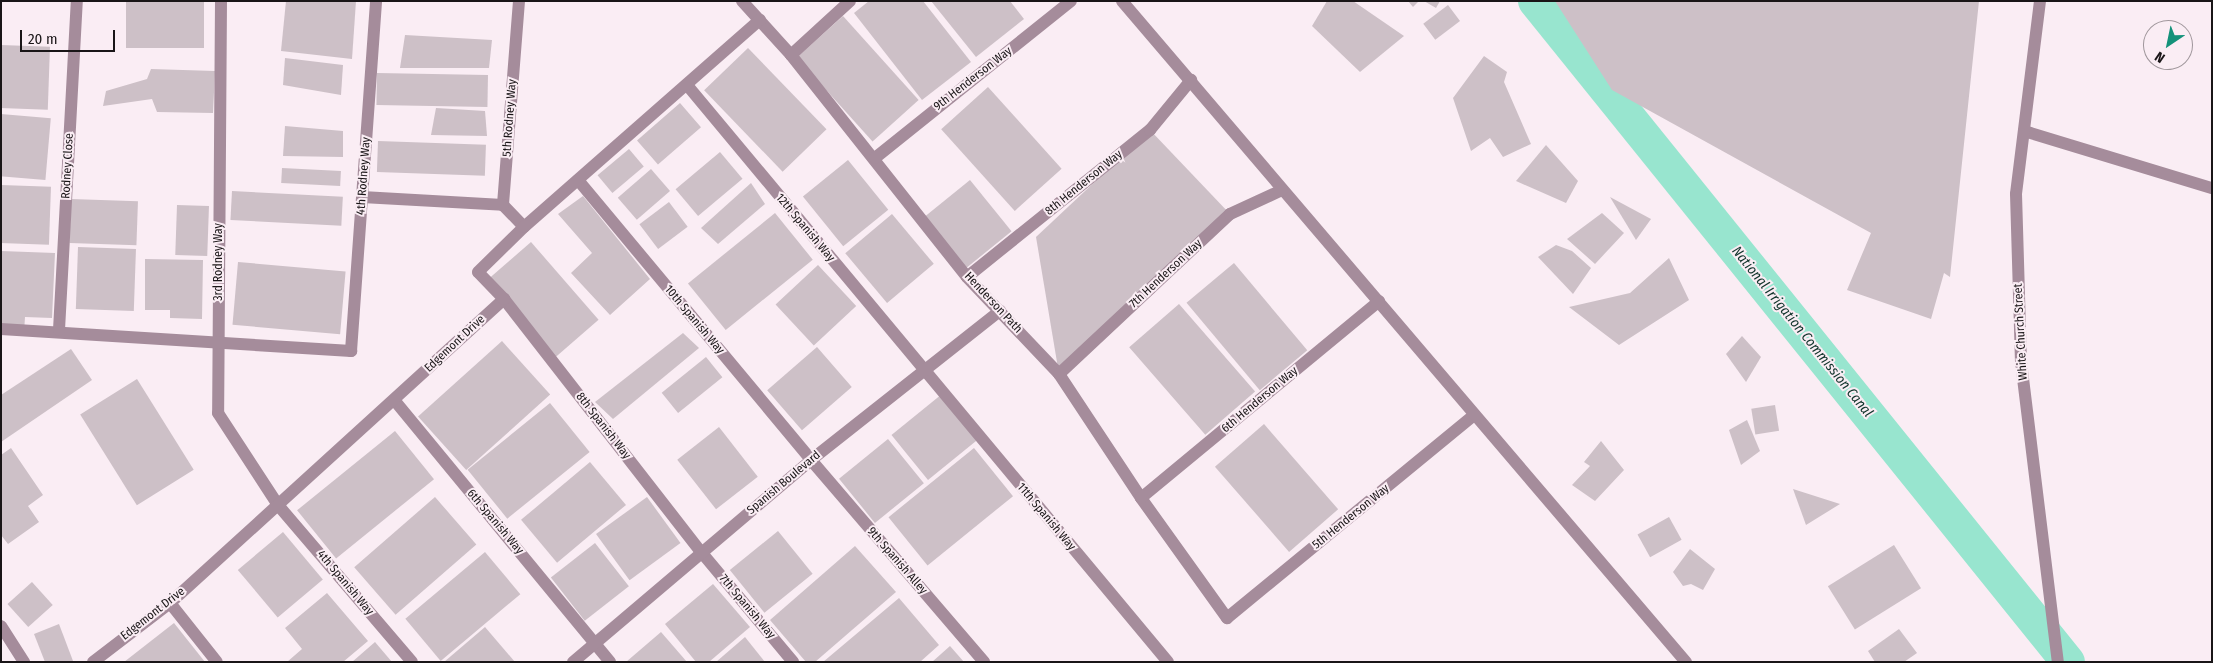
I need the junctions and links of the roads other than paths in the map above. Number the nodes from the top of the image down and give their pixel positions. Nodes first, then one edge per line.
1 (77, 1) edge
2 (222, 1) edge
3 (376, 1) edge
4 (519, 1) edge
5 (742, 1) edge
6 (850, 1) edge
7 (1071, 1) edge
8 (1122, 1) edge
9 (2040, 1) edge
10 (760, 20) junction
11 (791, 55) junction
12 (1191, 80) junction
13 (686, 85) junction
14 (2024, 131) junction
15 (875, 158) junction
16 (578, 180) junction
17 (2212, 188) edge
18 (1282, 190) junction
19 (362, 196) junction
20 (504, 205) junction
21 (524, 227) junction
22 (968, 277) junction
23 (504, 299) junction
24 (1379, 301) junction
25 (1000, 311) junction
26 (1, 328) edge
27 (59, 330) junction
28 (219, 344) junction
29 (924, 372) junction
30 (1060, 374) junction
31 (395, 401) junction
32 (1474, 415) junction
33 (811, 460) junction
34 (1142, 498) junction
35 (278, 505) junction
36 (702, 552) junction
37 (170, 603) junction
38 (1227, 618) joint
39 (1, 626) edge
40 (594, 642) junction
41 (24, 662) edge
42 (92, 662) edge
43 (217, 662) edge
44 (412, 662) edge
45 (573, 662) edge
46 (610, 662) edge
47 (793, 662) edge
48 (984, 662) edge
49 (1168, 662) edge
50 (1686, 662) edge
51 (2058, 662) edge

1 - 27 street, Rodney Close
2 - 28 street, 3rd Rodney Way
3 - 19 street, 4th Rodney Way
4 - 20 street, 5th Rodney Way
5 - 10 street, Henderson Path
6 - 11 street
7 - 15 street, 9th Henderson Way
8 - 12 street
9 - 14 street, White Church Street
10 - 11 street, Henderson Path
10 - 13 street
11 - 15 street, Henderson Path
12 - 18 street
12 - 22 street, 8th Henderson Way
13 - 16 street
13 - 29 street, 12th Spanish Way
14 - 17 street
14 - 51 street, White Church Street
15 - 22 street, Henderson Path
16 - 21 street
16 - 33 street, 10th Spanish Way
18 - 24 street
18 - 30 street, 7th Henderson Way
19 - 20 street
19 - 28 street, 4th Rodney Way
20 - 21 street
21 - 23 street
22 - 25 street, Henderson Path
23 - 31 street, Edgemont Drive
23 - 36 street, 8th Spanish Way
24 - 32 street
24 - 34 street, 6th Henderson Way
25 - 29 street, Spanish Boulevard
25 - 30 street, Henderson Path
26 - 27 street
27 - 28 street
28 - 35 street, 3rd Rodney Way
29 - 33 street, Spanish Boulevard
29 - 49 street, 11th Spanish Way
30 - 34 street, Henderson Path
31 - 35 street, Edgemont Drive
31 - 40 street, 6th Spanish Way
32 - 38 street, 5th Henderson Way
32 - 50 street
33 - 36 street, Spanish Boulevard
33 - 48 street, 9th Spanish Alley
34 - 38 street, Henderson Path
35 - 37 street, Edgemont Drive
35 - 44 street, 4th Spanish Way
36 - 40 street, Spanish Boulevard
36 - 47 street, 7th Spanish Way
37 - 42 street, Edgemont Drive
37 - 43 street
39 - 41 street
40 - 45 street, Spanish Boulevard
40 - 46 street, 6th Spanish Way

